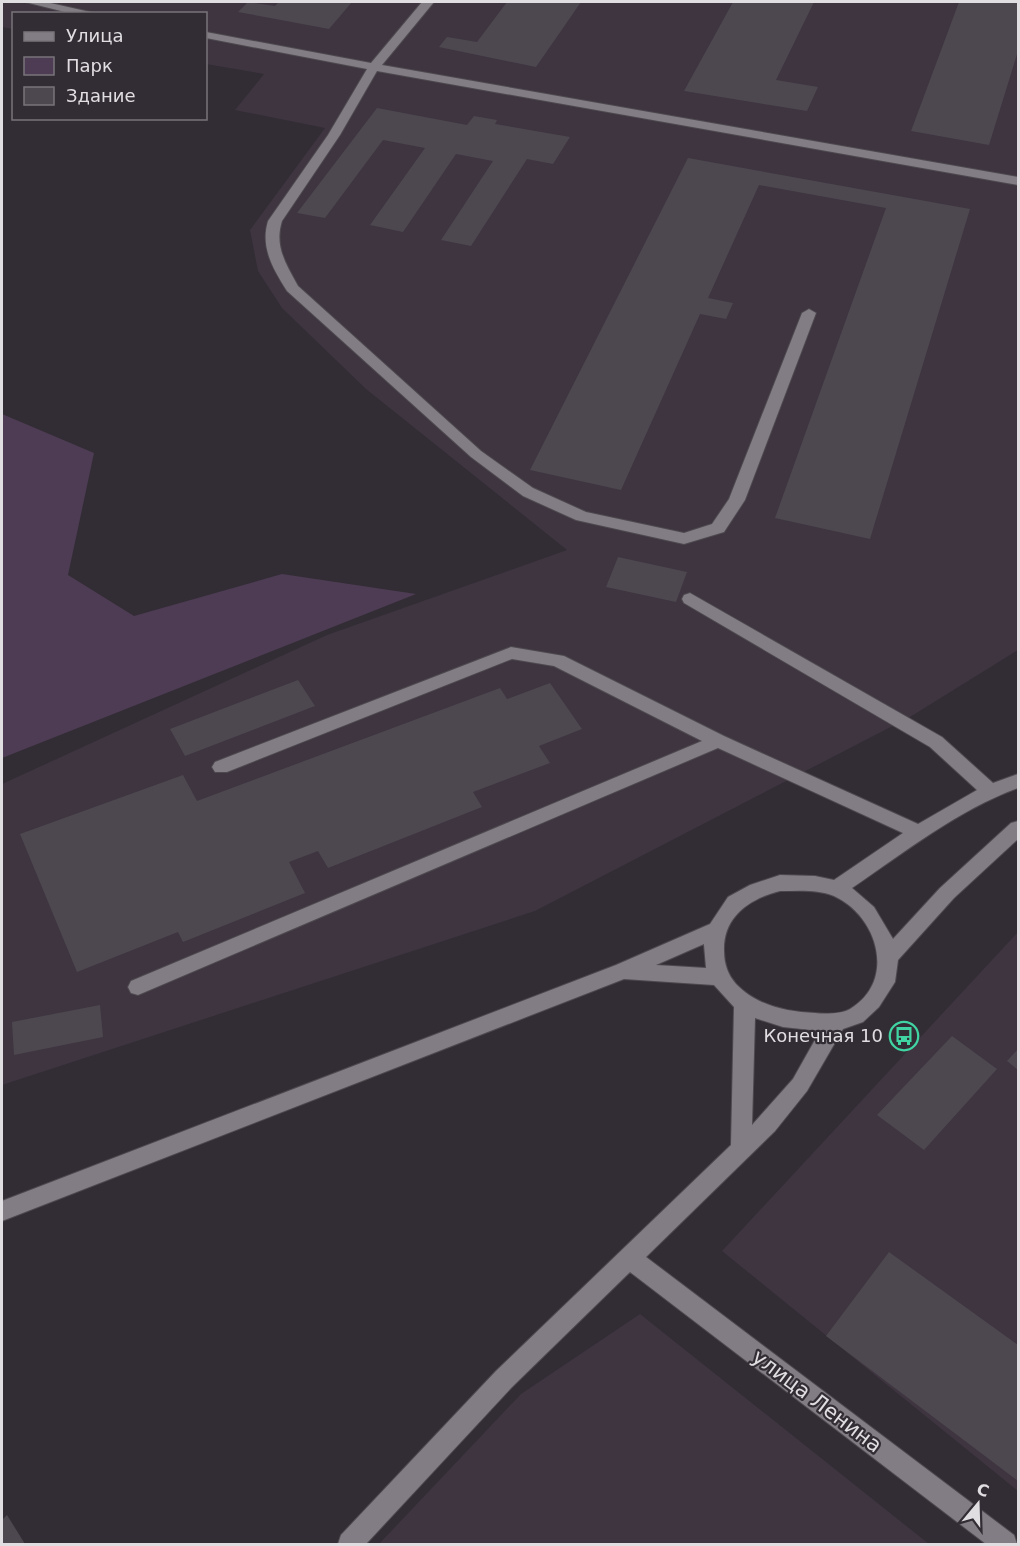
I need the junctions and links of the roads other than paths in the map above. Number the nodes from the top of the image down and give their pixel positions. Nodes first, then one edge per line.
1 (31, 2) edge
2 (428, 2) edge
3 (84, 12) edge
4 (207, 35) edge
5 (374, 67) junction
6 (1018, 181) edge
7 (809, 314) dead end
8 (690, 599) dead end
9 (718, 741) junction
10 (220, 766) dead end
11 (1018, 781) edge
12 (990, 792) junction
13 (1018, 828) edge
14 (919, 832) junction
15 (836, 889) junction
16 (716, 930) junction
17 (888, 957) junction
18 (622, 971) junction
19 (721, 977) junction
20 (138, 987) dead end
21 (744, 1001) junction
22 (837, 1020) junction
23 (742, 1149) junction
24 (2, 1211) edge
25 (629, 1258) junction
26 (350, 1545) edge
27 (1005, 1545) edge

1 - 3 street
2 - 5 street
4 - 5 street
5 - 6 street
5 - 7 street
8 - 12 street
9 - 10 street
9 - 14 street
9 - 20 street
11 - 12 street
12 - 14 street
13 - 17 street
14 - 15 street
15 - 16 street
15 - 17 street
16 - 18 street
16 - 19 street
17 - 22 street
18 - 19 street
18 - 24 street
19 - 21 street
21 - 22 street
21 - 23 street
22 - 23 street
23 - 25 street
25 - 26 street
25 - 27 street, улица Ленина

